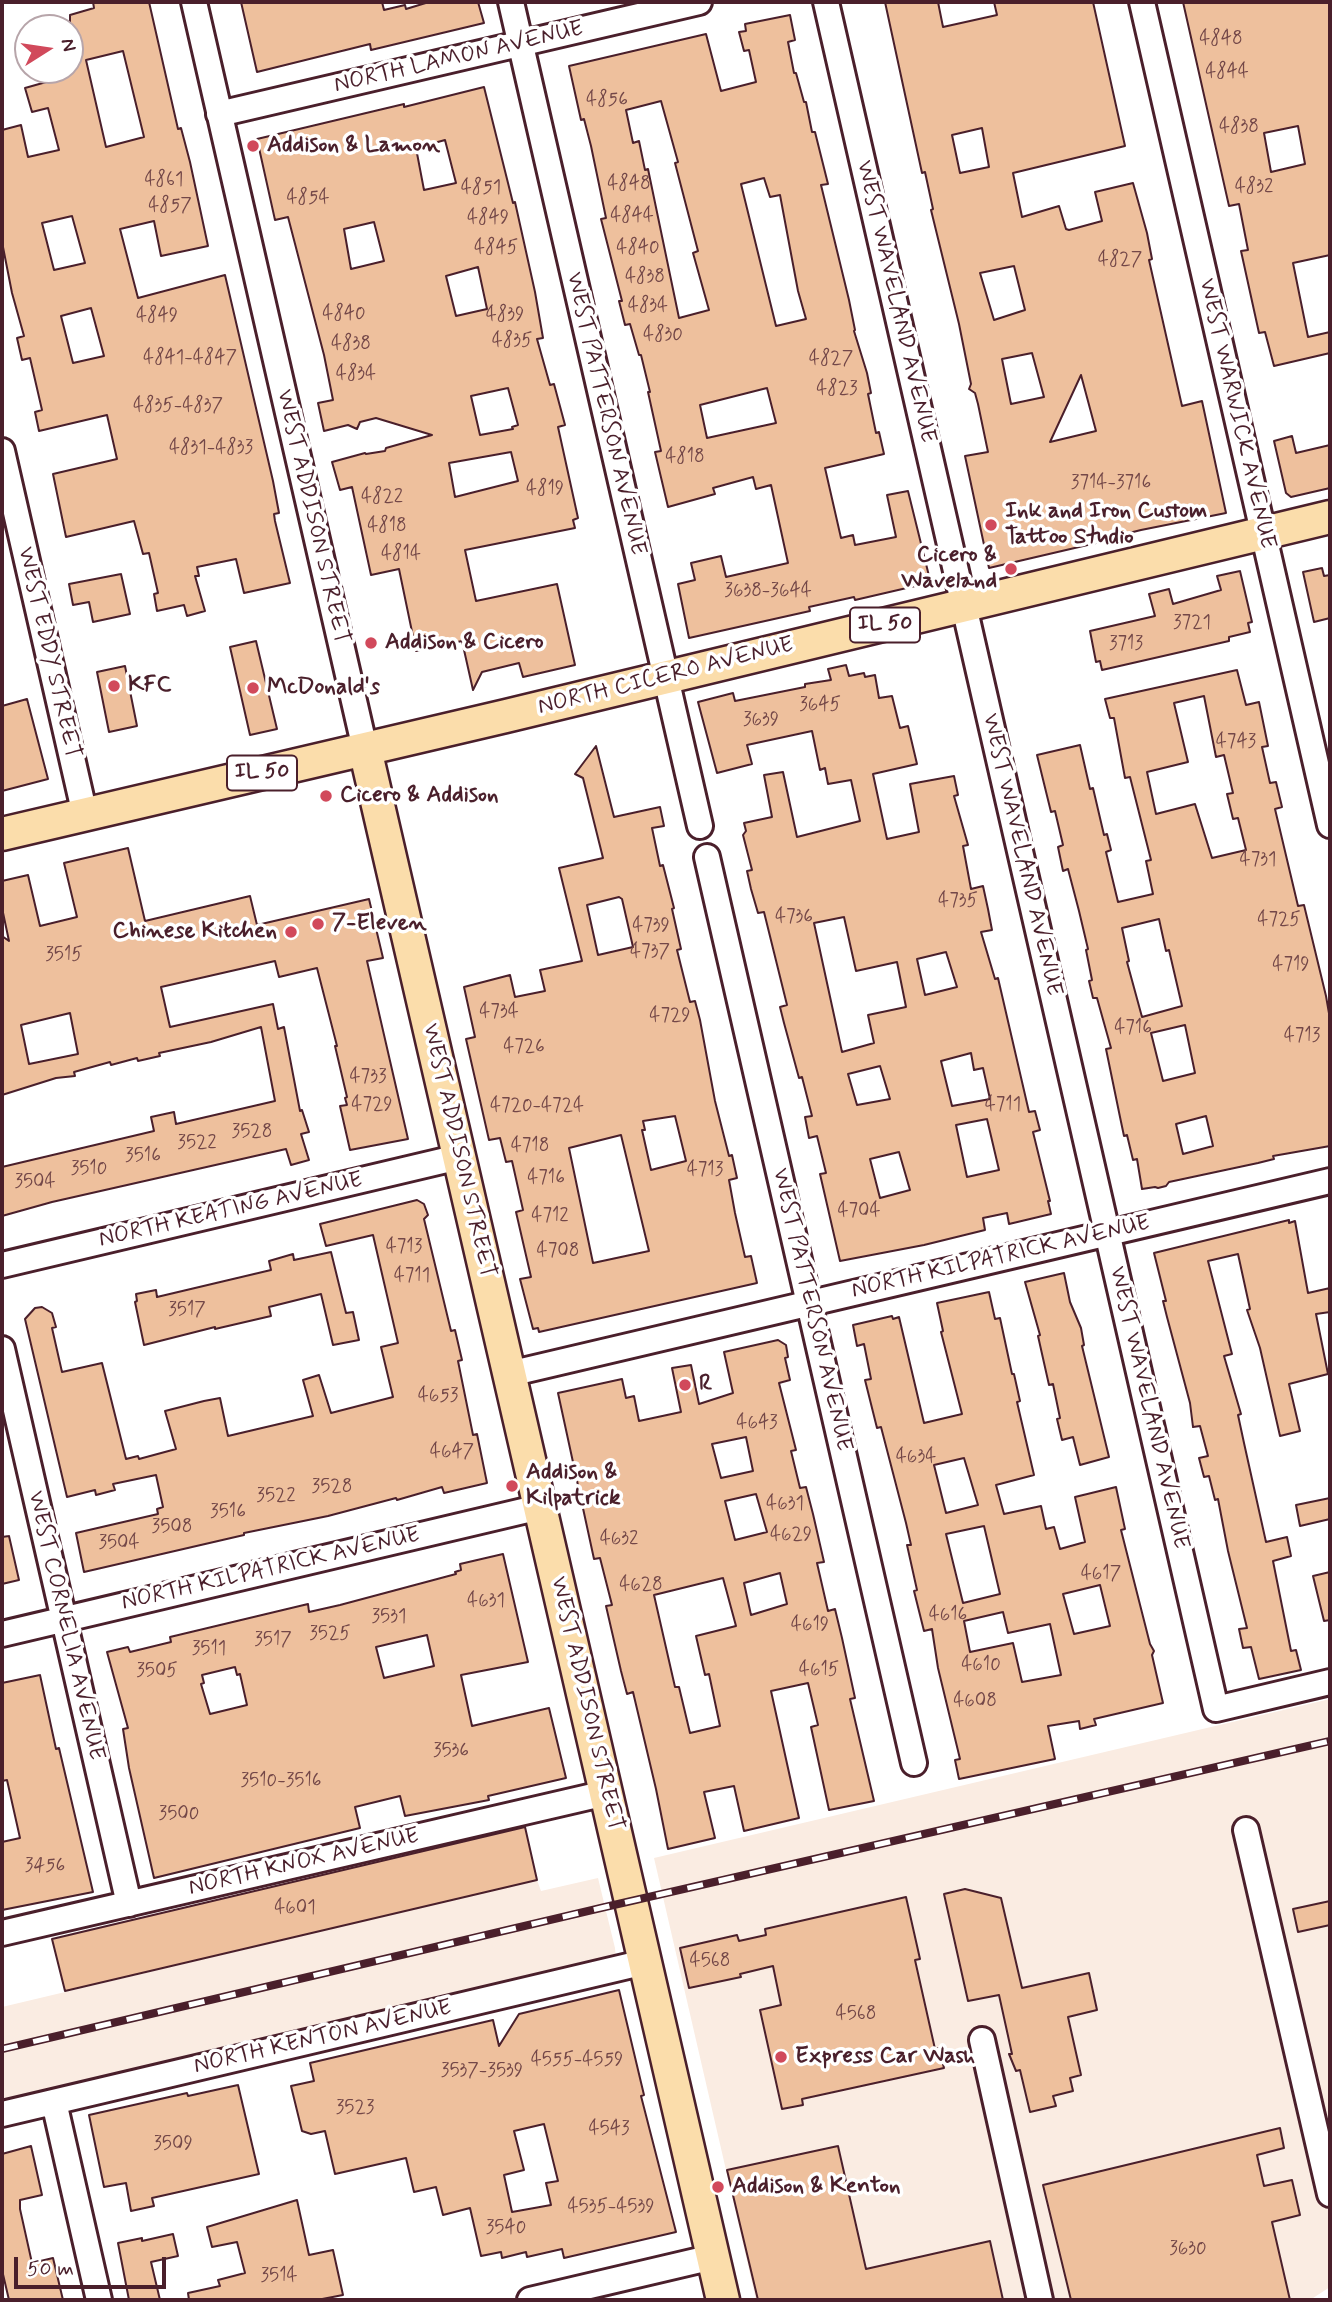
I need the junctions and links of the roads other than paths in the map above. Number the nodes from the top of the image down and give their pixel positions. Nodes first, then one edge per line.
1 (194, 2) edge
2 (511, 2) edge
3 (699, 2) edge
4 (826, 2) edge
5 (1142, 2) edge
6 (521, 43) junction
7 (219, 114) junction
8 (2, 451) edge
9 (1330, 517) edge
10 (1264, 533) junction
11 (965, 606) junction
12 (666, 677) junction
13 (365, 749) junction
14 (85, 815) junction
15 (1330, 825) edge
16 (700, 826) dead end
17 (2, 834) edge
18 (707, 857) dead end
19 (459, 1157) junction
20 (1330, 1181) edge
21 (1108, 1234) junction
22 (2, 1265) edge
23 (809, 1303) junction
24 (2, 1349) edge
25 (509, 1374) junction
26 (540, 1507) junction
27 (63, 1619) junction
28 (2, 1634) edge
29 (1330, 1682) edge
30 (914, 1763) dead end
31 (606, 1793) junction
32 (1246, 1830) dead end
33 (129, 1904) junction
34 (2, 1933) edge
35 (645, 1962) junction
36 (982, 2040) dead end
37 (54, 2102) junction
38 (2, 2114) edge
39 (1330, 2194) edge
40 (713, 2257) junction
41 (99, 2300) edge
42 (530, 2300) edge
43 (723, 2300) edge
44 (1040, 2300) edge

1 - 7 street, WEST ADDISON STREET
2 - 6 street, WEST PATTERSON AVENUE
3 - 6 street, NORTH LAMON AVENUE
4 - 11 street, WEST WAVELAND AVENUE
5 - 10 street, WEST WARWICK AVENUE
6 - 7 street, NORTH LAMON AVENUE
6 - 12 street, WEST PATTERSON AVENUE
7 - 13 street, WEST ADDISON STREET
8 - 14 street, WEST EDDY STREET
9 - 10 main road, NORTH CICERO AVENUE / IL 50
10 - 11 main road, NORTH CICERO AVENUE / IL 50
10 - 15 street, WEST WARWICK AVENUE
11 - 12 main road, NORTH CICERO AVENUE / IL 50
11 - 21 street, WEST WAVELAND AVENUE
12 - 13 main road, NORTH CICERO AVENUE / IL 50
12 - 16 street, WEST PATTERSON AVENUE
13 - 14 main road, NORTH CICERO AVENUE / IL 50
13 - 19 main road, WEST ADDISON STREET
14 - 17 main road, NORTH CICERO AVENUE / IL 50
18 - 23 street, WEST PATTERSON AVENUE
19 - 22 street, NORTH KEATING AVENUE
19 - 25 main road, WEST ADDISON STREET
20 - 21 street, NORTH KILPATRICK AVENUE
21 - 23 street, NORTH KILPATRICK AVENUE
21 - 29 street, WEST WAVELAND AVENUE
23 - 25 street, NORTH KILPATRICK AVENUE
23 - 30 street, WEST PATTERSON AVENUE
24 - 27 street, WEST CORNELIA AVENUE
25 - 26 main road, WEST ADDISON STREET
26 - 27 street, NORTH KILPATRICK AVENUE
26 - 31 main road, WEST ADDISON STREET
27 - 28 street, NORTH KILPATRICK AVENUE
27 - 33 street, WEST CORNELIA AVENUE
31 - 33 street, NORTH KNOX AVENUE
31 - 35 main road, WEST ADDISON STREET
32 - 39 street
33 - 34 street, NORTH KNOX AVENUE
35 - 37 street, NORTH KENTON AVENUE
35 - 40 main road, WEST ADDISON STREET
36 - 44 street
37 - 38 street, NORTH KENTON AVENUE
37 - 41 street
40 - 42 street
40 - 43 main road, WEST ADDISON STREET

